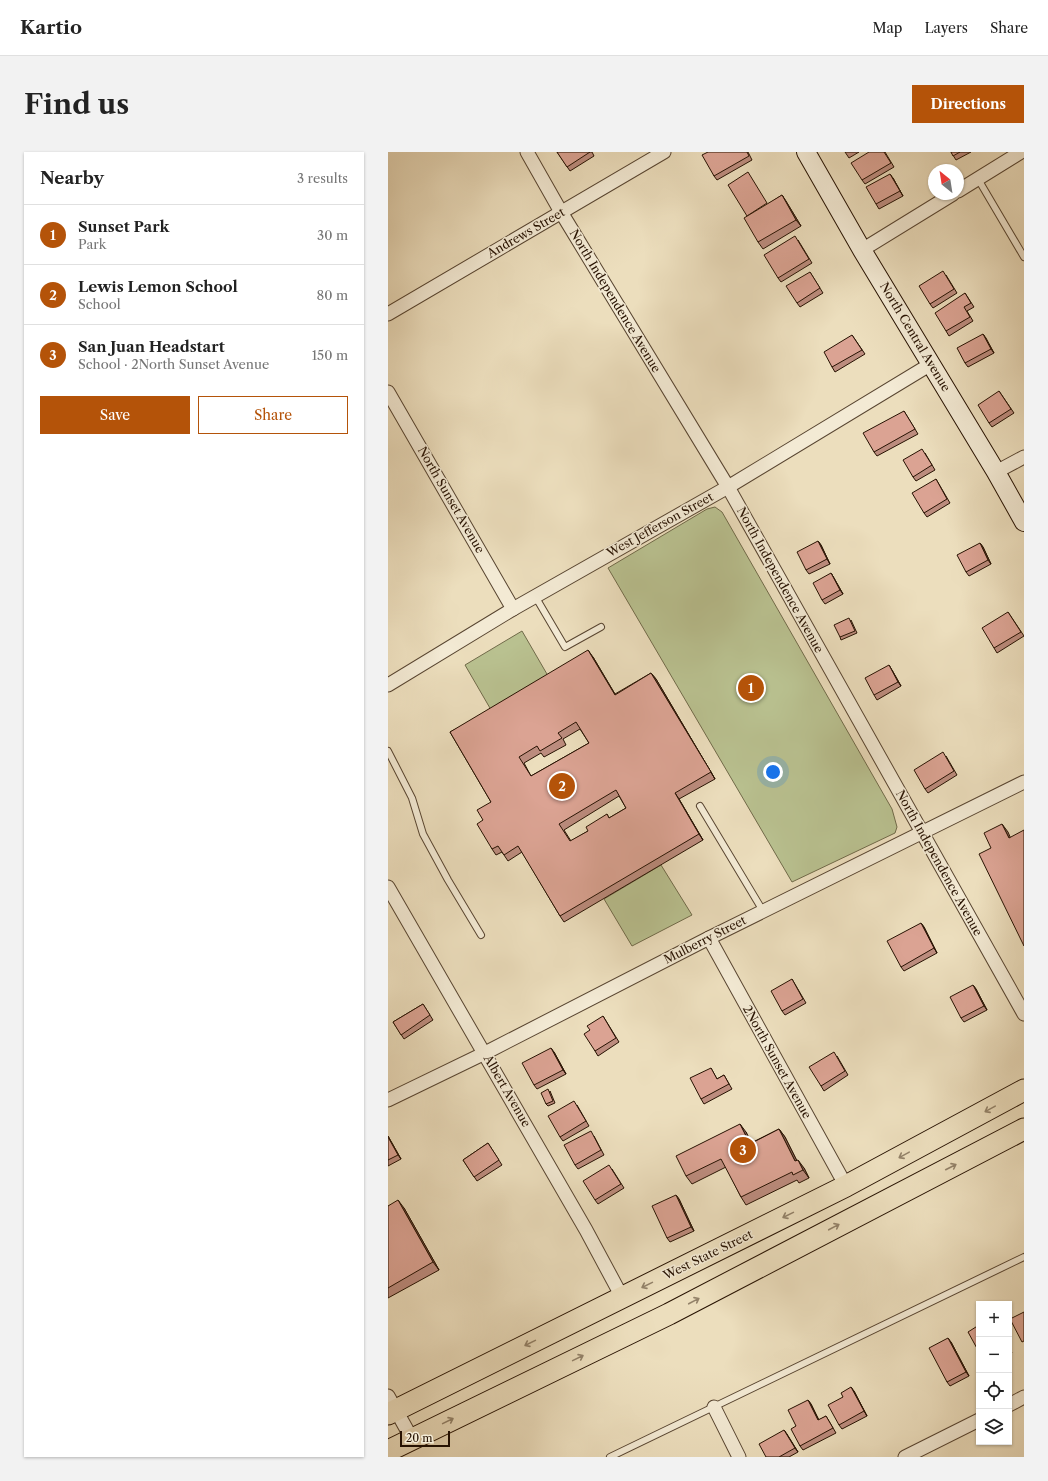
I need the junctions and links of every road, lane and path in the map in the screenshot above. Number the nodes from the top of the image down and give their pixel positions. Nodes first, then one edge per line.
1 (527, 152) edge
2 (664, 152) edge
3 (806, 152) edge
4 (1021, 152) edge
5 (978, 179) junction
6 (964, 187) edge
7 (943, 200) edge
8 (561, 212) junction
9 (862, 250) junction
10 (1024, 257) edge
11 (388, 314) edge
12 (931, 364) junction
13 (388, 392) edge
14 (1024, 457) edge
15 (996, 472) junction
16 (728, 487) junction
17 (1024, 522) edge
18 (535, 596) junction
19 (513, 608) junction
20 (601, 627) dead end
21 (388, 685) edge
22 (388, 751) edge
23 (1024, 782) edge
24 (700, 806) dead end
25 (922, 833) junction
26 (388, 887) edge
27 (762, 911) junction
28 (481, 935) dead end
29 (708, 938) junction
30 (1023, 1011) edge
31 (485, 1053) junction
32 (1024, 1090) edge
33 (388, 1100) edge
34 (1024, 1129) edge
35 (846, 1186) junction
36 (1024, 1257) edge
37 (622, 1297) junction
38 (1024, 1397) edge
39 (1012, 1403) edge
40 (390, 1407) edge
41 (714, 1407) junction
42 (976, 1422) edge
43 (412, 1439) junction
44 (388, 1451) edge
45 (610, 1457) edge
46 (739, 1457) edge
47 (905, 1457) edge

1 - 8 street, North Independence Avenue
2 - 8 street, Andrews Street
3 - 9 main road, North Central Avenue
4 - 5 street
5 - 6 street
5 - 10 lane
7 - 9 street
8 - 11 street, Andrews Street
8 - 16 street, North Independence Avenue
9 - 12 main road, North Central Avenue
12 - 15 main road, North Central Avenue
12 - 16 street, West Jefferson Street
13 - 19 street, North Sunset Avenue
14 - 15 street
15 - 17 main road, North Central Avenue
16 - 18 street, West Jefferson Street
16 - 25 street, North Independence Avenue
18 - 19 street, West Jefferson Street
18 - 20 lane
19 - 21 street, West Jefferson Street
22 - 28 lane
23 - 25 street, Mulberry Street
24 - 27 lane
25 - 27 street, Mulberry Street
25 - 30 street, North Independence Avenue
26 - 31 street, Albert Avenue
27 - 29 street, Mulberry Street
29 - 31 street, Mulberry Street
29 - 35 street, 2North Sunset Avenue
31 - 33 street, Mulberry Street
31 - 37 street, Albert Avenue
32 -> 35 main road, West State Street
43 -> 34 main road
35 -> 37 main road, West State Street
36 - 41 lane
37 -> 40 main road, West State Street
38 - 39 street
40 - 43 street
41 - 45 lane
41 - 46 street
42 - 47 street
43 - 44 main road

